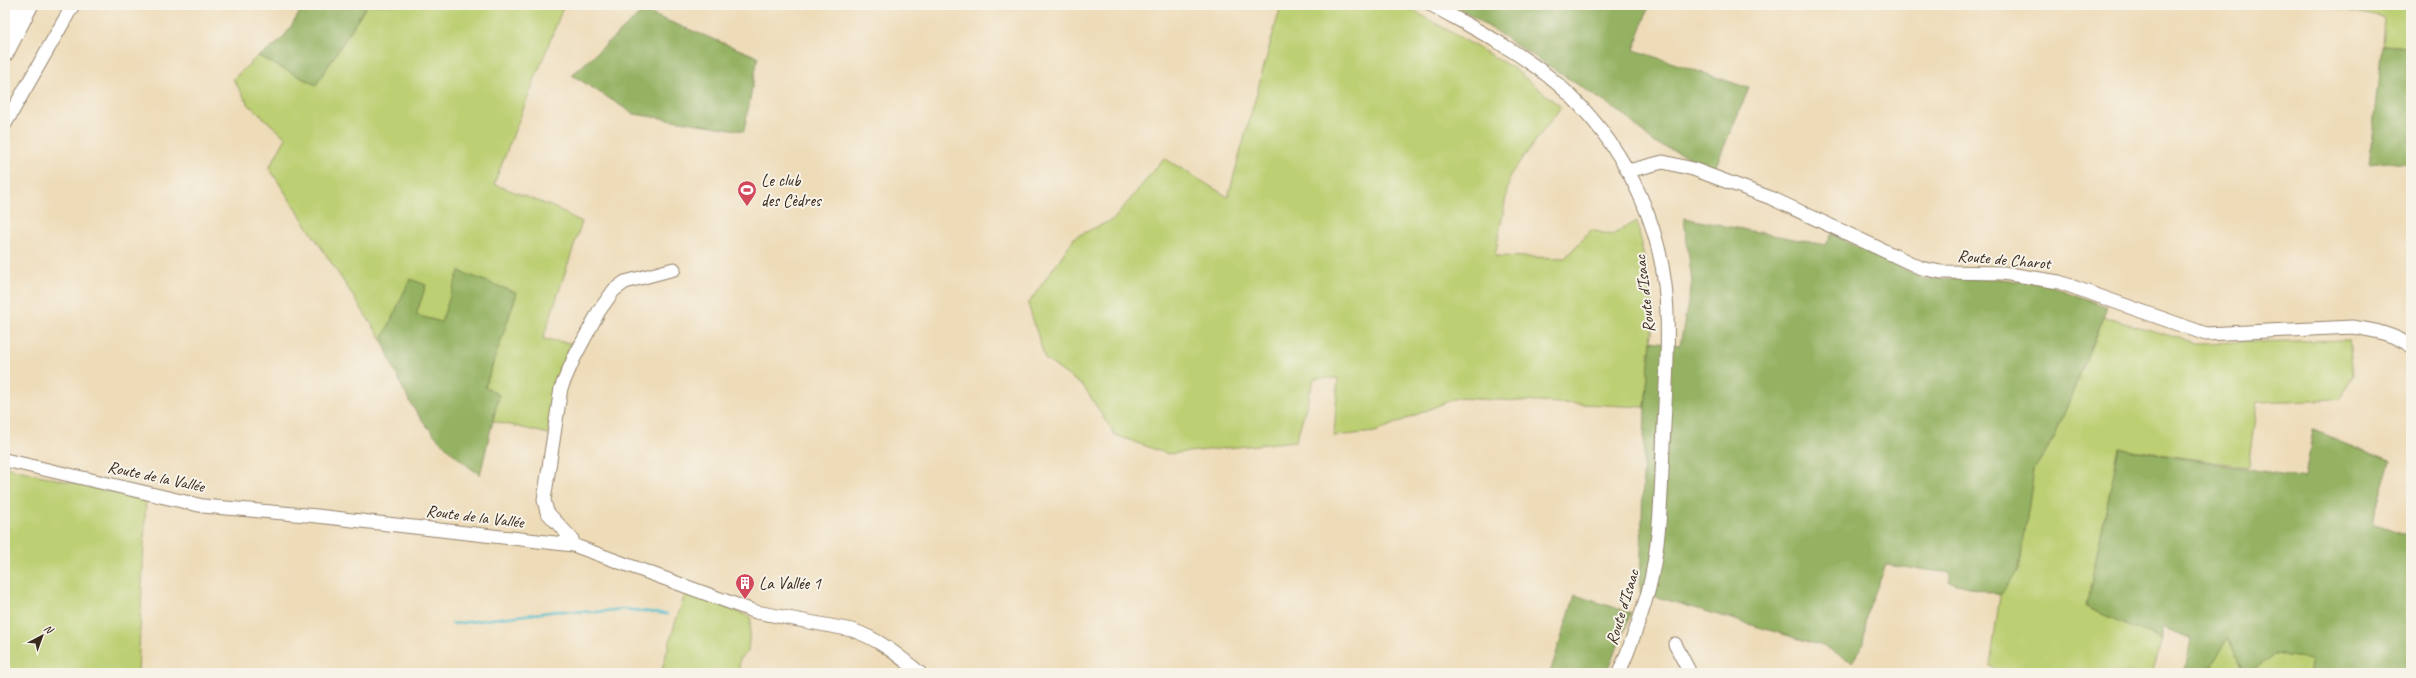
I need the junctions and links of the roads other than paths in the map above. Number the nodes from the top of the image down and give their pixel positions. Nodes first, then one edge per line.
1 (14, 5) edge
2 (29, 5) edge
3 (73, 5) edge
4 (1432, 5) edge
5 (5, 22) edge
6 (5, 52) edge
7 (5, 124) edge
8 (1628, 172) junction
9 (674, 269) dead end
10 (2411, 346) edge
11 (5, 460) edge
12 (573, 545) junction
13 (1675, 644) dead end
14 (920, 673) edge
15 (1619, 673) edge
16 (1690, 673) edge

1 - 5 highway
2 - 6 highway
3 - 7 street
4 - 8 street, Route d'Isaac
8 - 10 street, Route de Charot
8 - 15 street, Route d'Isaac
9 - 12 street
11 - 12 street, Route de la Vallée
12 - 14 street, Route de la Vallée
13 - 16 street

